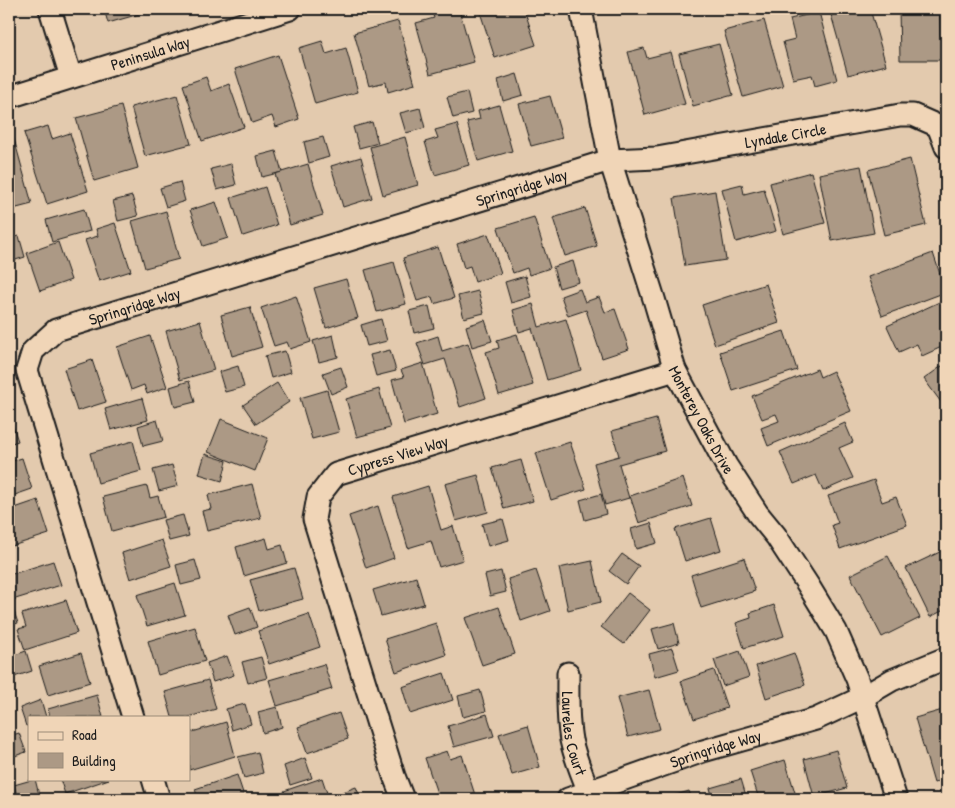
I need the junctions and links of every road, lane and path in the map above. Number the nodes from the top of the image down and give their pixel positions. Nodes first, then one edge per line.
1 (50, 9) edge
2 (290, 9) edge
3 (581, 9) edge
4 (71, 77) junction
5 (9, 97) edge
6 (946, 147) edge
7 (610, 160) junction
8 (675, 370) junction
9 (946, 658) edge
10 (568, 673) dead end
11 (863, 697) junction
12 (133, 716) edge
13 (153, 780) edge
14 (589, 792) junction
15 (159, 799) edge
16 (402, 799) edge
17 (568, 799) edge
18 (896, 799) edge

1 - 4 street
2 - 4 street, Peninsula Way
3 - 7 street, Monterey Oaks Drive
4 - 5 street, Peninsula Way
6 - 7 street, Lyndale Circle
7 - 8 street, Monterey Oaks Drive
7 - 12 street, Springridge Way
8 - 11 street, Monterey Oaks Drive
8 - 16 street, Cypress View Way
9 - 11 street
10 - 14 street, Laureles Court
11 - 14 street, Springridge Way
11 - 18 street, Monterey Oaks Drive
13 - 15 street
14 - 17 street, Springridge Way

